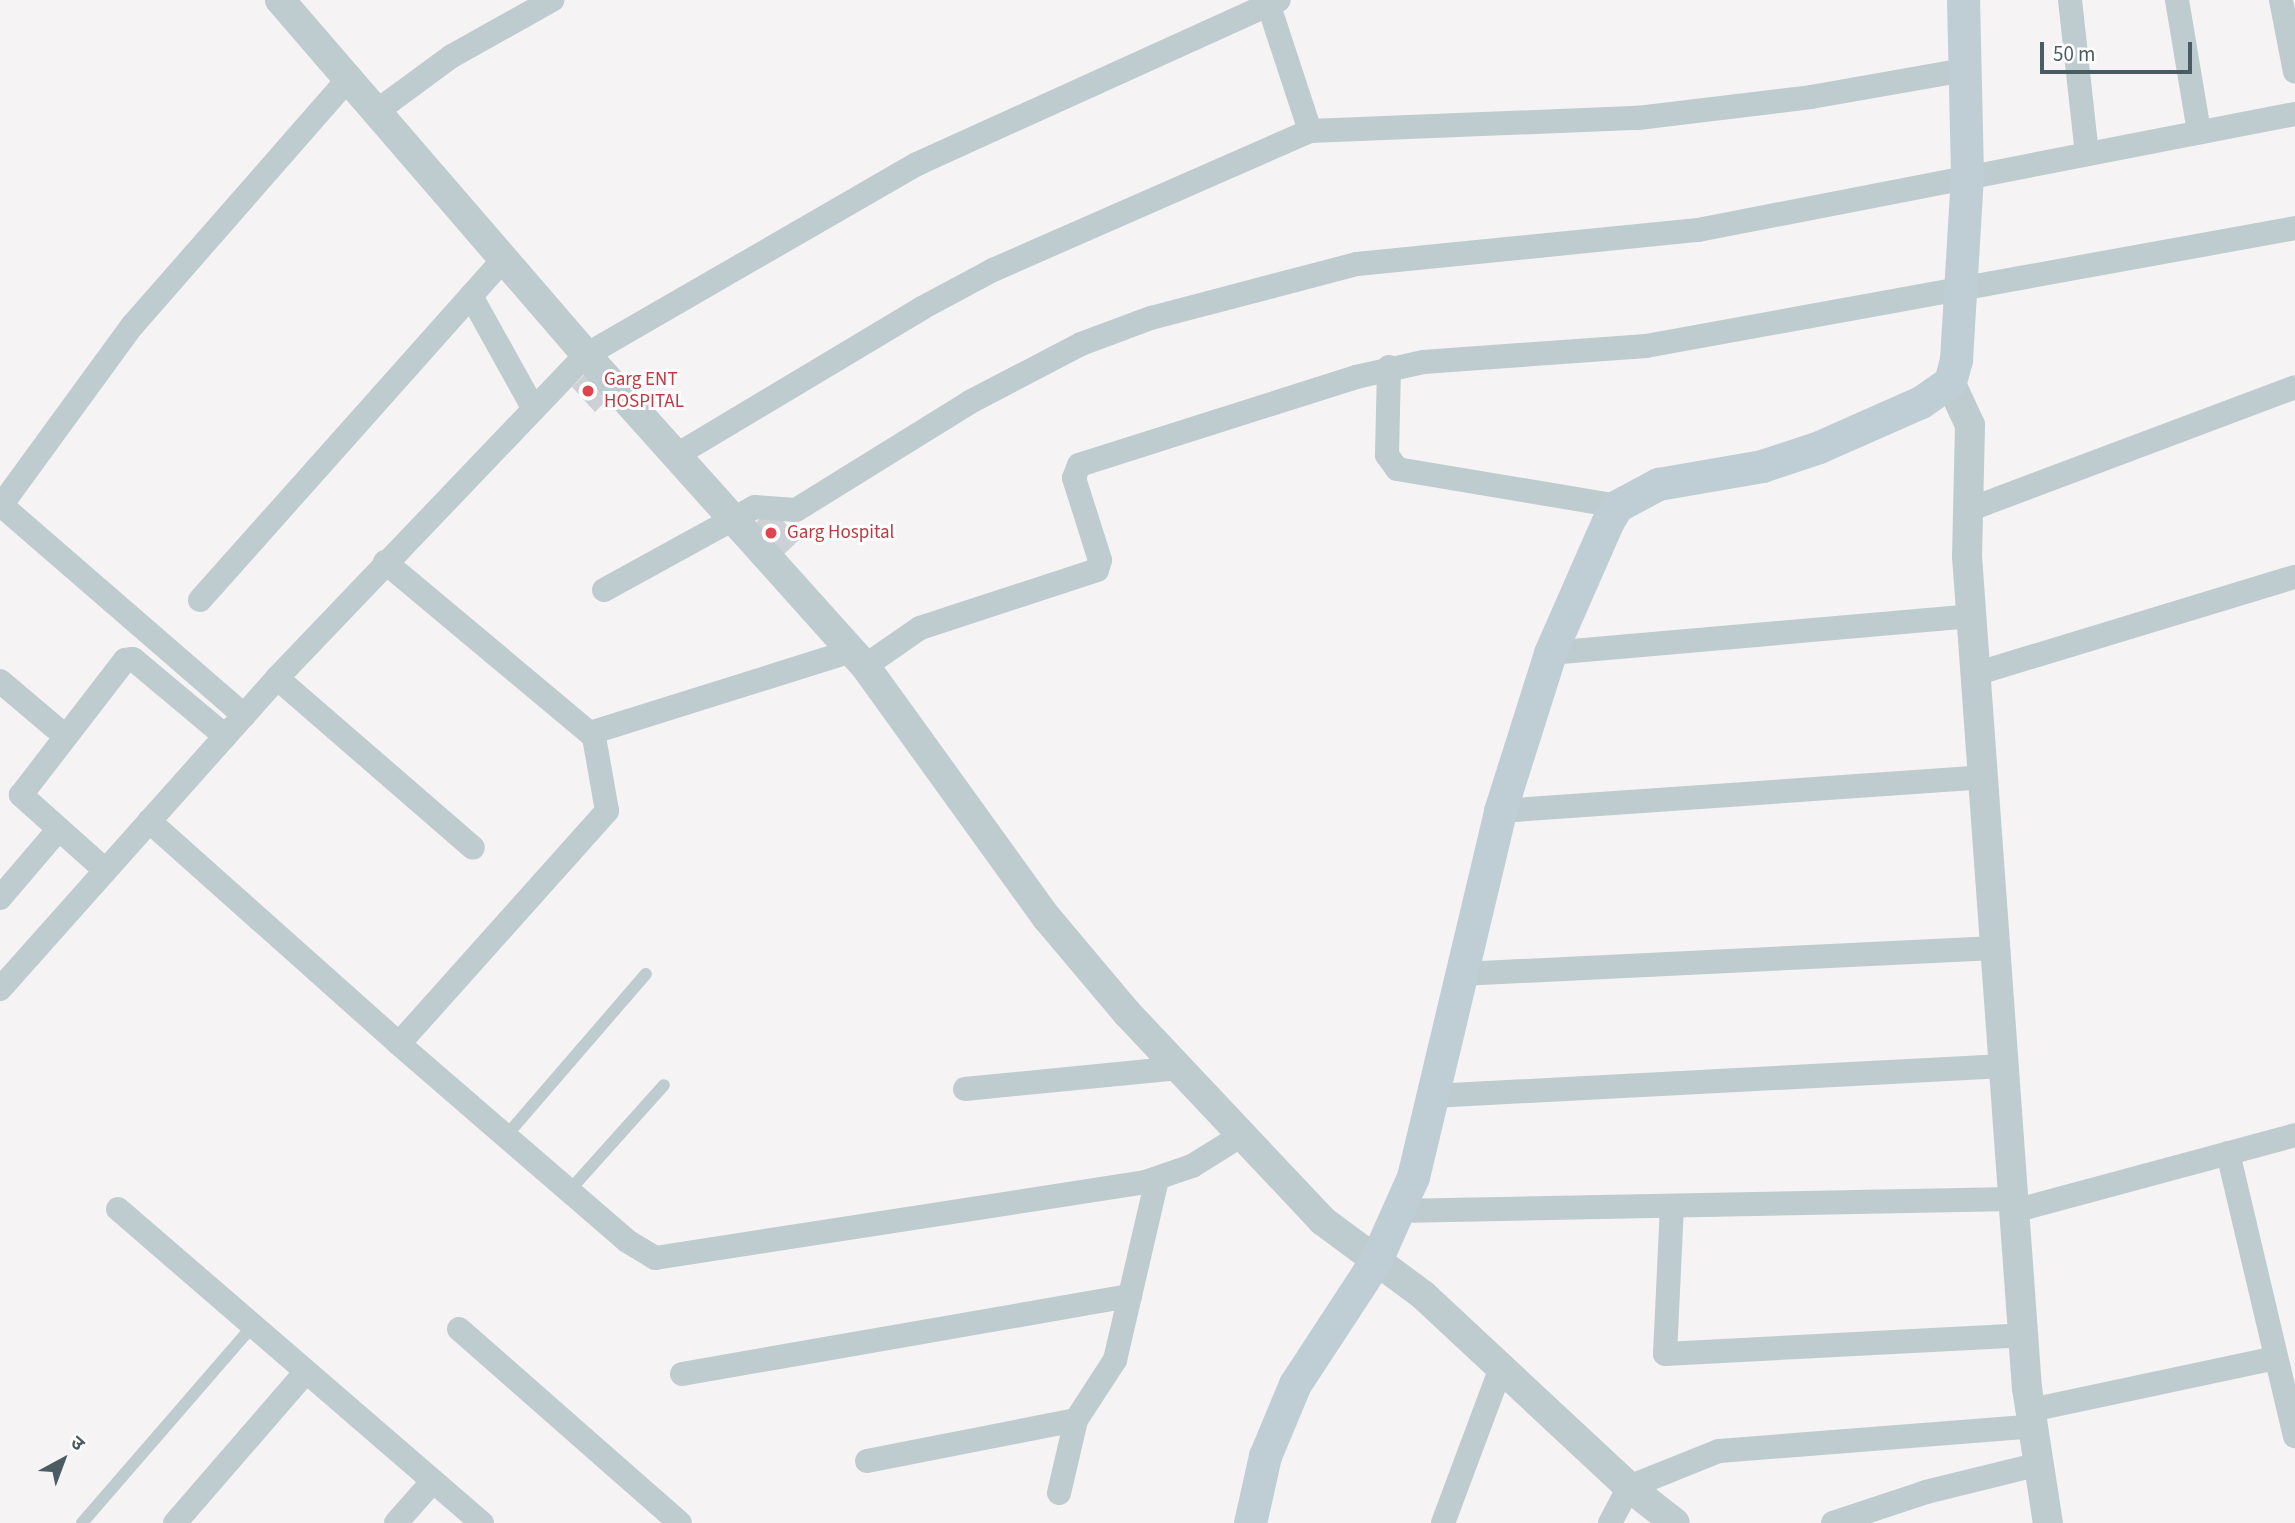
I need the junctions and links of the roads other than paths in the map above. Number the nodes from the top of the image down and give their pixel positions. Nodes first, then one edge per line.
1 (280, 0) edge
2 (552, 0) edge
3 (1963, 0) edge
4 (2070, 0) edge
5 (2177, 0) edge
6 (2281, 0) edge
7 (1272, 2) edge
8 (1964, 70) junction
9 (2295, 72) edge
10 (349, 78) junction
11 (377, 111) junction
12 (2295, 114) edge
13 (1310, 131) junction
14 (2199, 132) junction
15 (2087, 154) junction
16 (1967, 174) junction
17 (2295, 228) edge
18 (504, 259) junction
19 (1958, 289) junction
20 (471, 296) junction
21 (586, 355) junction
22 (1389, 367) junction
23 (1951, 382) junction
24 (2295, 387) edge
25 (534, 409) junction
26 (675, 456) junction
27 (3, 502) edge
28 (1617, 506) junction
29 (1968, 510) junction
30 (730, 519) junction
31 (385, 562) junction
32 (2295, 577) edge
33 (604, 590) dead end
34 (200, 600) dead end
35 (1971, 616) junction
36 (1550, 653) junction
37 (858, 658) junction
38 (1975, 674) junction
39 (277, 678) junction
40 (0, 681) edge
41 (244, 715) junction
42 (590, 733) junction
43 (64, 735) junction
44 (225, 736) junction
45 (1983, 777) junction
46 (1500, 811) junction
47 (149, 821) junction
48 (58, 830) junction
49 (473, 848) dead end
50 (105, 870) junction
51 (0, 898) edge
52 (1995, 948) junction
53 (646, 974) dead end
54 (1461, 974) junction
55 (0, 989) edge
56 (399, 1044) junction
57 (2004, 1066) junction
58 (1179, 1068) junction
59 (664, 1085) dead end
60 (965, 1089) dead end
61 (1432, 1096) junction
62 (1242, 1135) junction
63 (2295, 1135) edge
64 (506, 1136) junction
65 (2228, 1153) junction
66 (1157, 1180) junction
67 (569, 1191) junction
68 (2014, 1205) junction
69 (1672, 1206) junction
70 (118, 1209) dead end
71 (1398, 1211) junction
72 (1376, 1260) junction
73 (1130, 1296) junction
74 (252, 1327) junction
75 (459, 1329) dead end
76 (2023, 1335) junction
77 (2275, 1359) junction
78 (1502, 1365) junction
79 (305, 1373) junction
80 (682, 1374) dead end
81 (2033, 1418) junction
82 (1076, 1420) junction
83 (2295, 1436) edge
84 (867, 1461) dead end
85 (2039, 1464) junction
86 (433, 1481) junction
87 (1629, 1487) junction
88 (1059, 1493) dead end
89 (82, 1523) edge
90 (175, 1523) edge
91 (396, 1523) edge
92 (482, 1523) edge
93 (680, 1523) edge
94 (1250, 1523) edge
95 (1443, 1523) edge
96 (1610, 1523) edge
97 (1675, 1523) edge
98 (1833, 1523) edge
99 (2048, 1523) edge

1 - 10 street
2 - 11 street
3 - 8 main road
4 - 15 street
5 - 14 street
6 - 9 street
7 - 13 street
7 - 21 street
8 - 13 street
8 - 16 main road
10 - 11 street
10 - 27 street
11 - 18 street
12 - 14 street
13 - 26 street
14 - 15 street
15 - 16 street
16 - 19 main road
16 - 30 street
17 - 19 street
18 - 20 street
18 - 21 street
19 - 22 street
19 - 23 main road
20 - 25 street
20 - 34 street
21 - 25 street
21 - 26 street
22 - 28 street
22 - 37 street
23 - 28 main road
23 - 29 street
24 - 29 street
25 - 31 street
26 - 30 street
27 - 41 street
28 - 36 main road
29 - 35 street
30 - 33 street
30 - 37 street
31 - 39 street
31 - 42 street
32 - 38 street
35 - 36 street
35 - 38 street
36 - 46 main road
37 - 42 street
37 - 58 street
38 - 45 street
39 - 41 street
39 - 49 street
40 - 43 street
41 - 44 street
42 - 56 street
43 - 44 street
43 - 48 street
44 - 47 street
45 - 46 street
45 - 52 street
46 - 54 main road
47 - 50 street
47 - 56 street
48 - 50 street
48 - 51 street
50 - 55 street
52 - 54 street
52 - 57 street
53 - 64 lane
54 - 61 main road
56 - 64 street
57 - 61 street
57 - 68 street
58 - 60 street
58 - 62 street
59 - 67 lane
61 - 71 main road
62 - 66 street
62 - 72 street
63 - 65 street
64 - 67 street
65 - 68 street
65 - 77 street
66 - 67 street
66 - 73 street
68 - 69 street
68 - 76 street
69 - 71 street
69 - 76 street
70 - 74 street
71 - 72 main road
72 - 78 street
72 - 94 main road
73 - 80 street
73 - 82 street
74 - 79 street
74 - 89 lane
75 - 93 street
76 - 81 street
77 - 81 street
77 - 83 street
78 - 87 street
78 - 95 street
79 - 86 street
79 - 90 street
81 - 85 street
81 - 87 street
82 - 84 street
82 - 88 street
85 - 98 street
85 - 99 street
86 - 91 street
86 - 92 street
87 - 96 street
87 - 97 street

